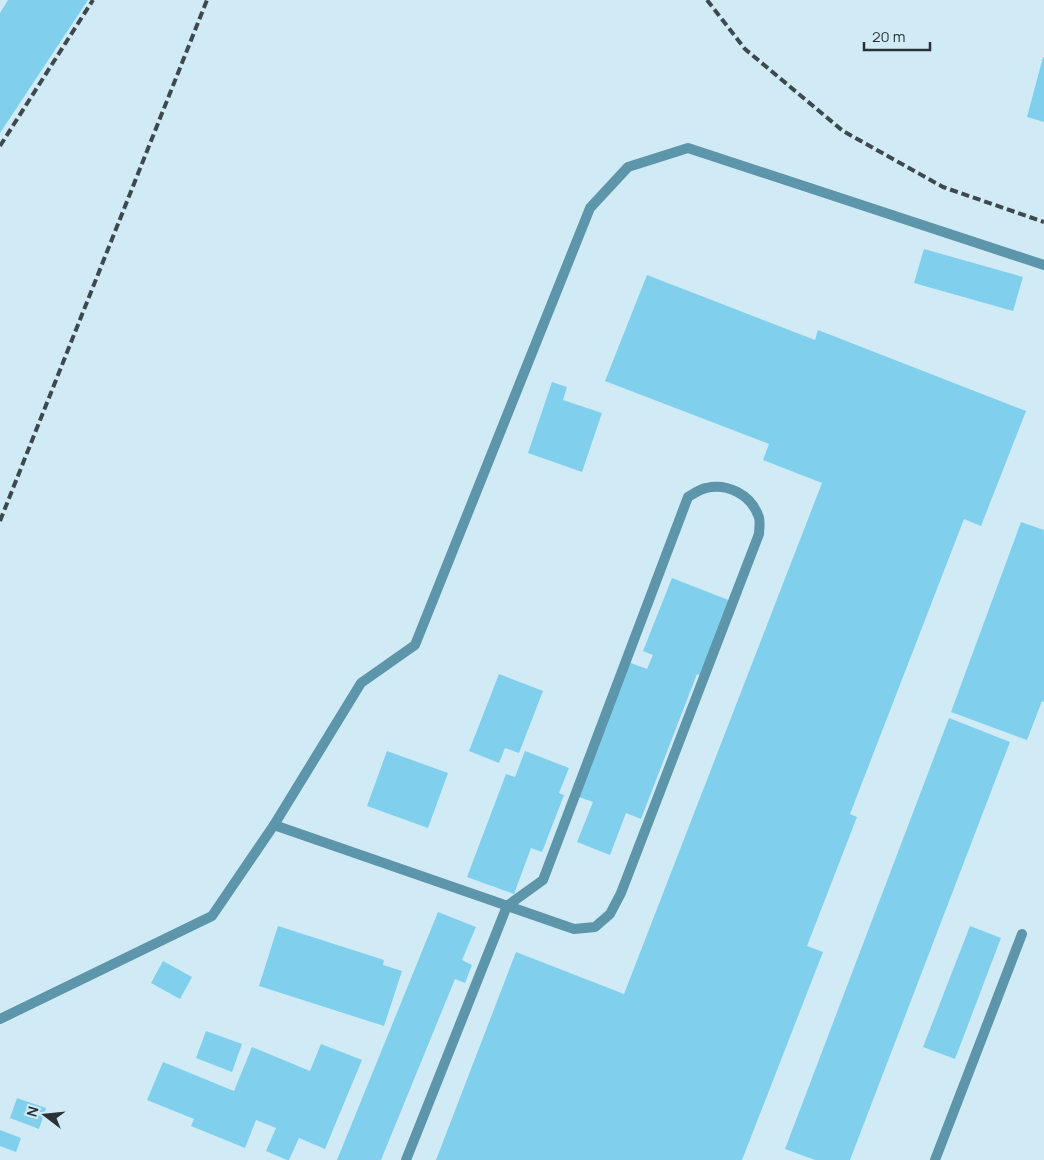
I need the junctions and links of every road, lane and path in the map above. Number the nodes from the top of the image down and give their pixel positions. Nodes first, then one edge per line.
1 (1044, 265) edge
2 (274, 825) junction
3 (507, 906) junction
4 (1022, 934) dead end
5 (0, 1019) edge
6 (406, 1160) edge
7 (935, 1160) edge

1 - 2 street
2 - 3 street
2 - 5 street
3 - 3 street
3 - 6 street
4 - 7 street

